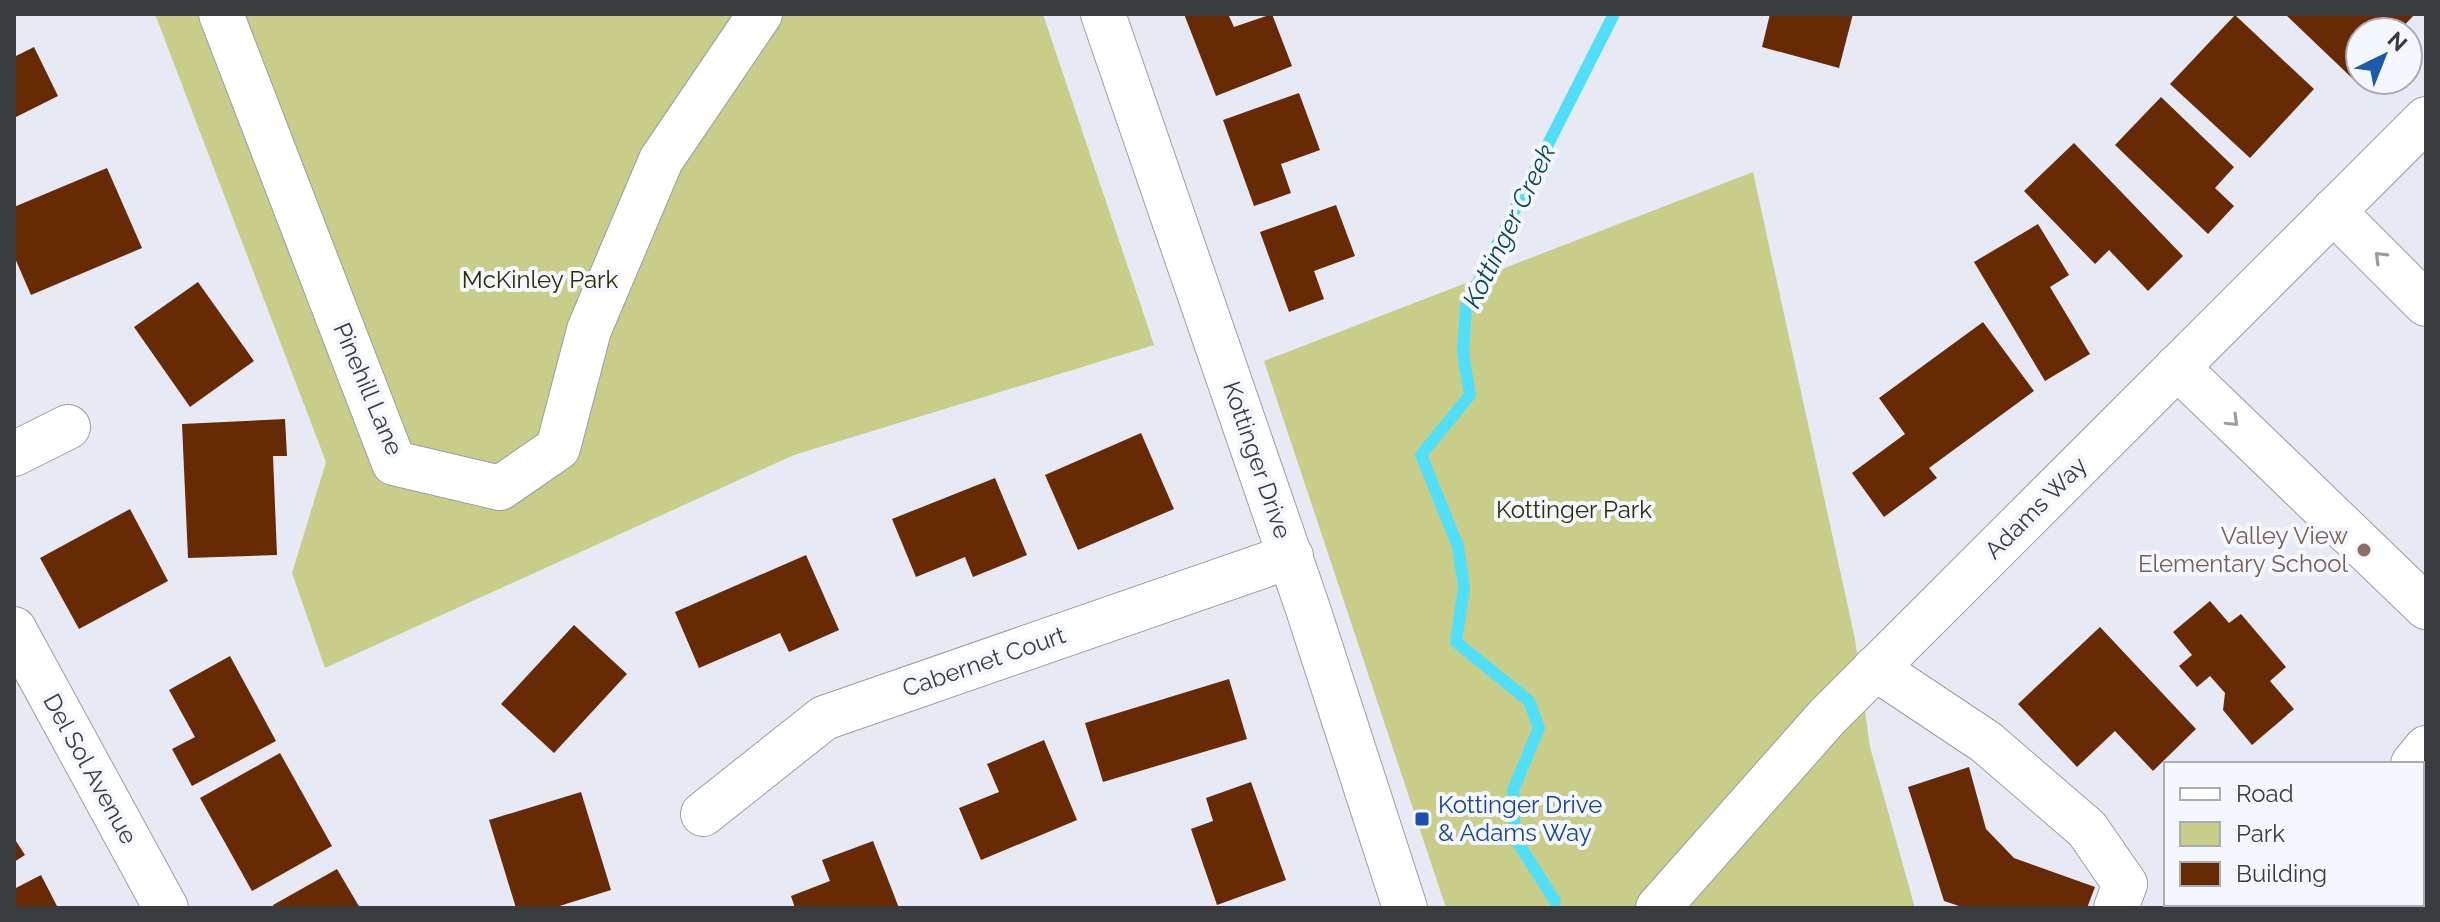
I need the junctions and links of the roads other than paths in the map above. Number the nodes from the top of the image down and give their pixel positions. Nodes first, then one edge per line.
1 (221, 14) edge
2 (760, 14) edge
3 (1103, 14) edge
4 (2426, 119) edge
5 (2333, 211) junction
6 (2426, 304) edge
7 (2177, 367) junction
8 (68, 427) dead end
9 (14, 454) edge
10 (1291, 556) junction
11 (2426, 607) edge
12 (14, 629) edge
13 (1875, 668) junction
14 (703, 814) dead end
15 (166, 908) edge
16 (1405, 908) edge
17 (1658, 908) edge
18 (2116, 908) edge

1 - 2 street, Pinehill Lane
3 - 10 street, Kottinger Drive
4 - 5 street, Adams Way
6 -> 5 street
5 - 7 street, Adams Way
7 -> 11 street
7 - 13 street, Adams Way
8 - 9 street
10 - 14 street, Cabernet Court
10 - 16 street, Kottinger Drive
12 - 15 street, Del Sol Avenue
13 - 17 street, Adams Way
13 - 18 street

